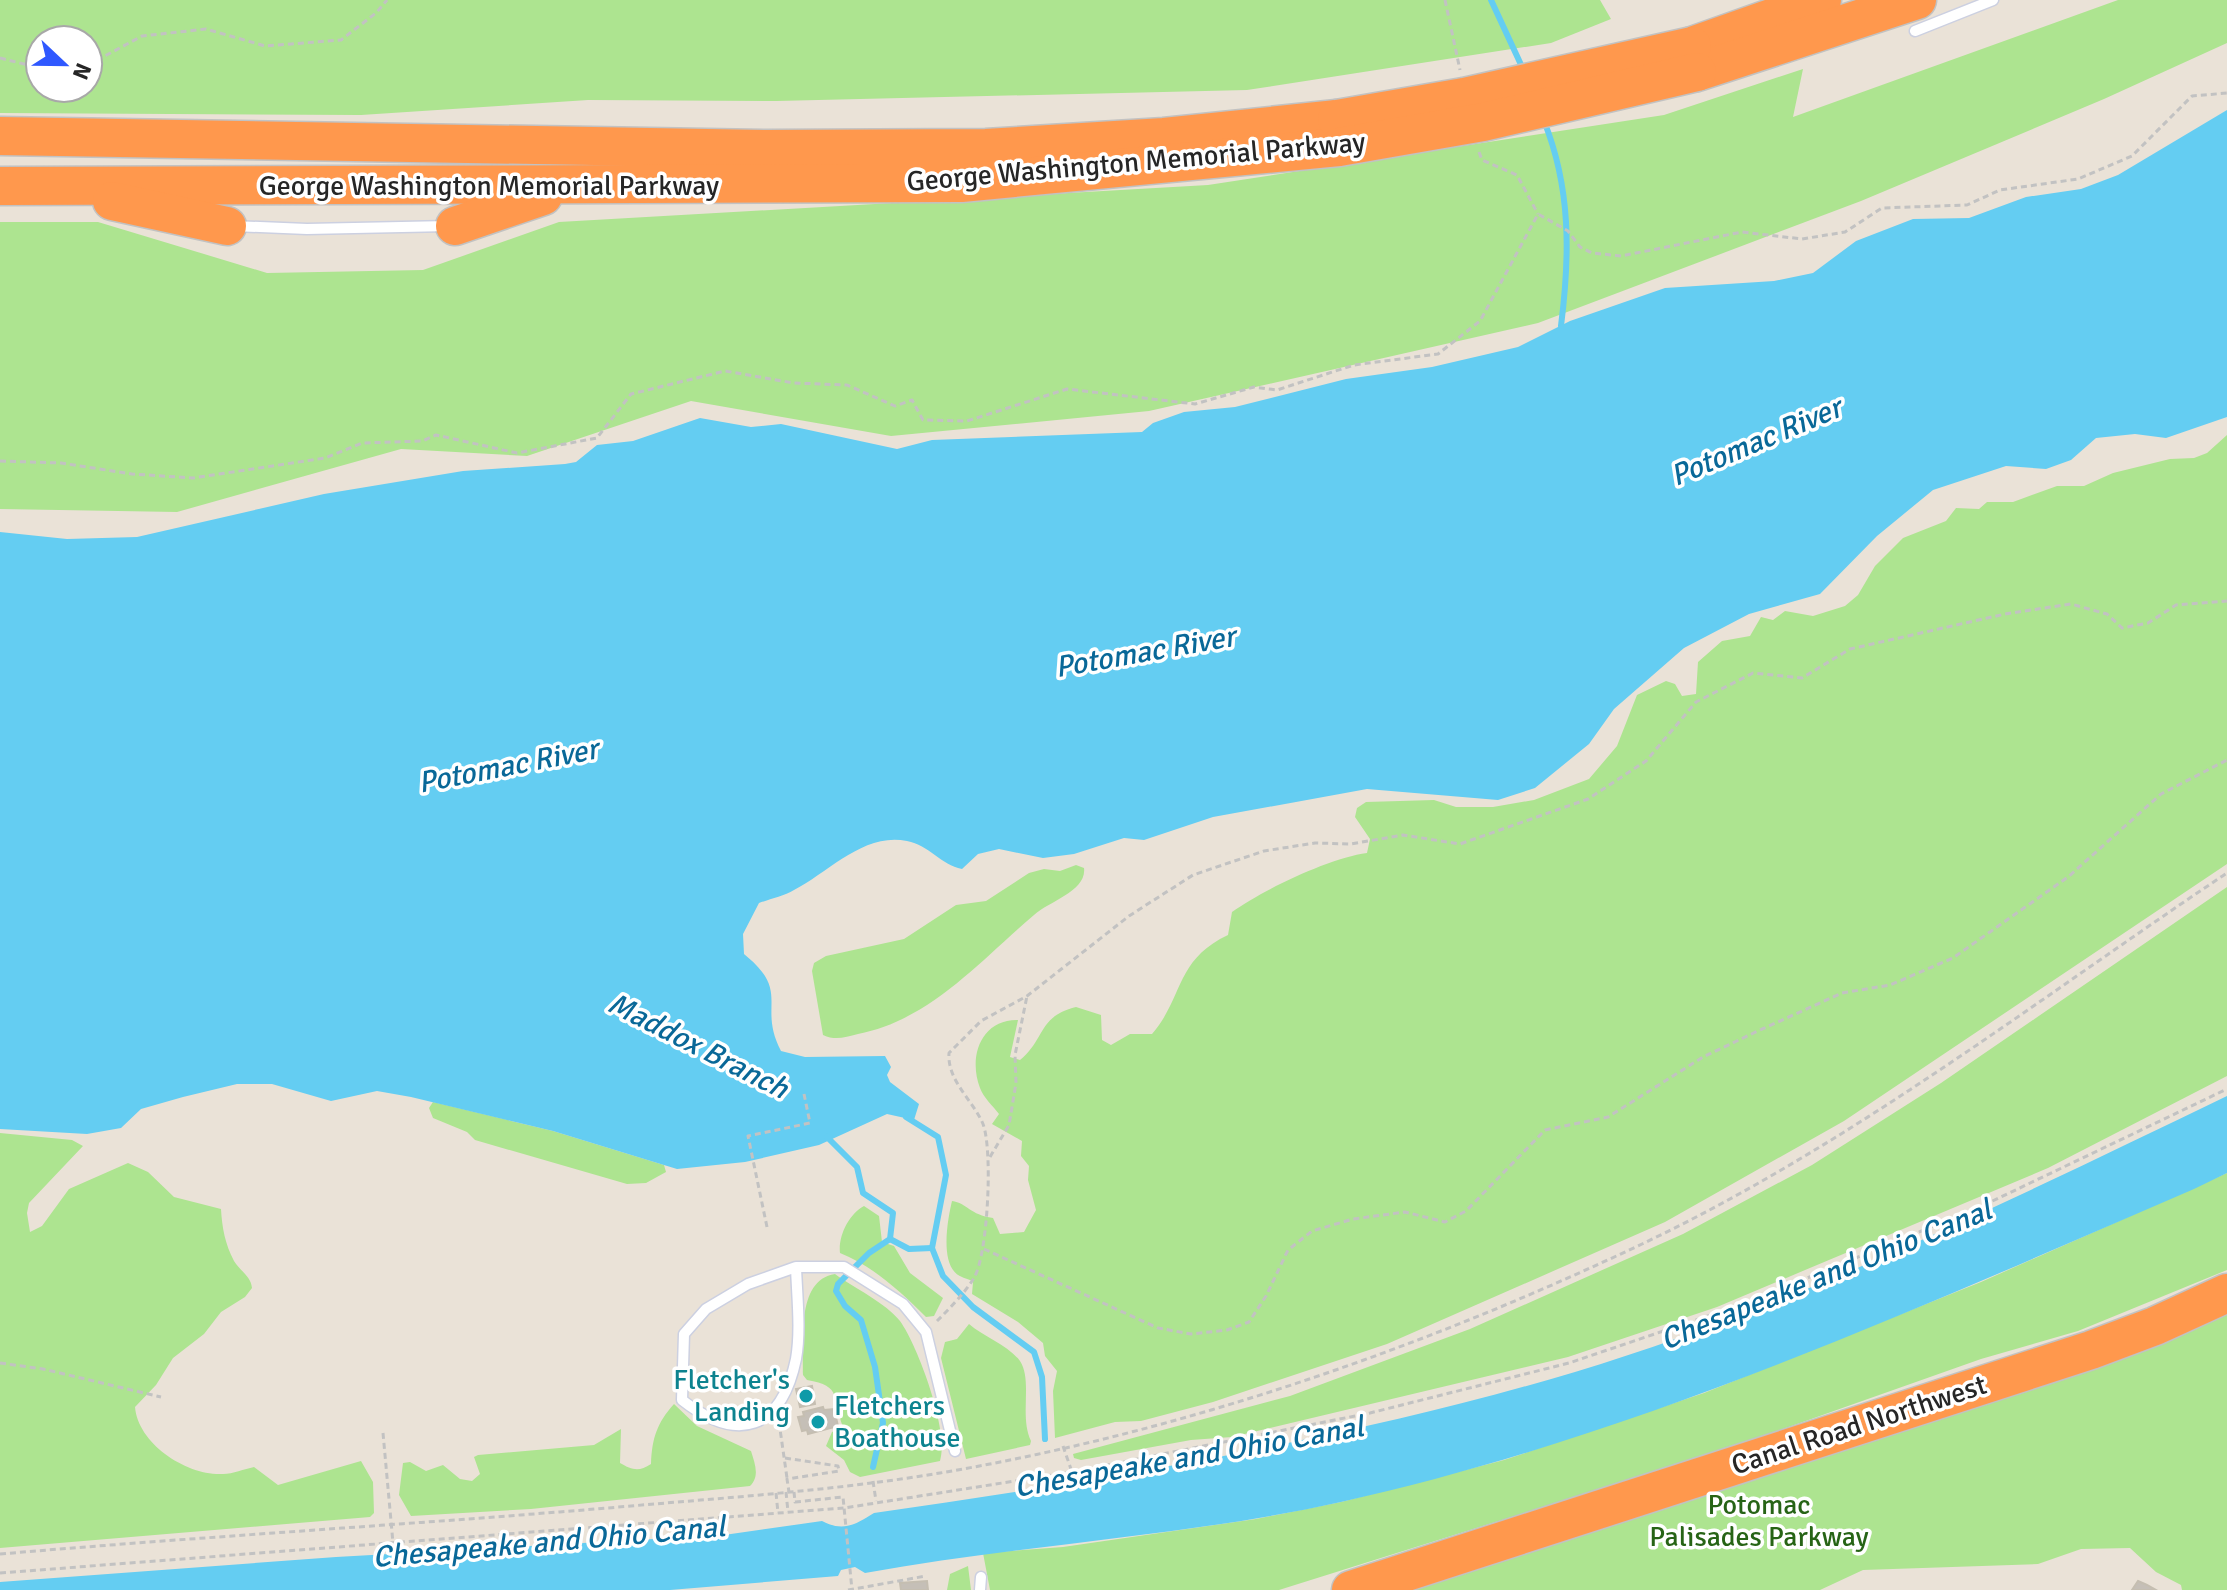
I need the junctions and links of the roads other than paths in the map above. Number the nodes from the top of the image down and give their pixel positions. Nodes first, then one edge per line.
1 (1993, 0) edge
2 (1916, 16) edge
3 (1819, 17) edge
4 (1338, 133) junction
5 (0, 136) edge
6 (0, 186) edge
7 (63, 186) junction
8 (570, 187) junction
9 (227, 226) joint
10 (455, 226) joint
11 (796, 1267) junction
12 (2227, 1293) edge
13 (955, 1451) dead end
14 (981, 1577) dead end
15 (980, 1590) edge
16 (1351, 1590) edge

1 - 2 lane
2 - 3 highway, George Washington Memorial Parkway
3 - 4 highway, George Washington Memorial Parkway, bridge
4 - 5 highway, George Washington Memorial Parkway
4 - 8 highway, George Washington Memorial Parkway
6 - 7 highway, George Washington Memorial Parkway
7 - 8 highway, George Washington Memorial Parkway
7 - 9 highway
8 - 10 highway
9 - 10 lane
11 - 11 lane
11 - 13 lane
12 - 16 highway, Canal Road Northwest
14 - 15 lane

